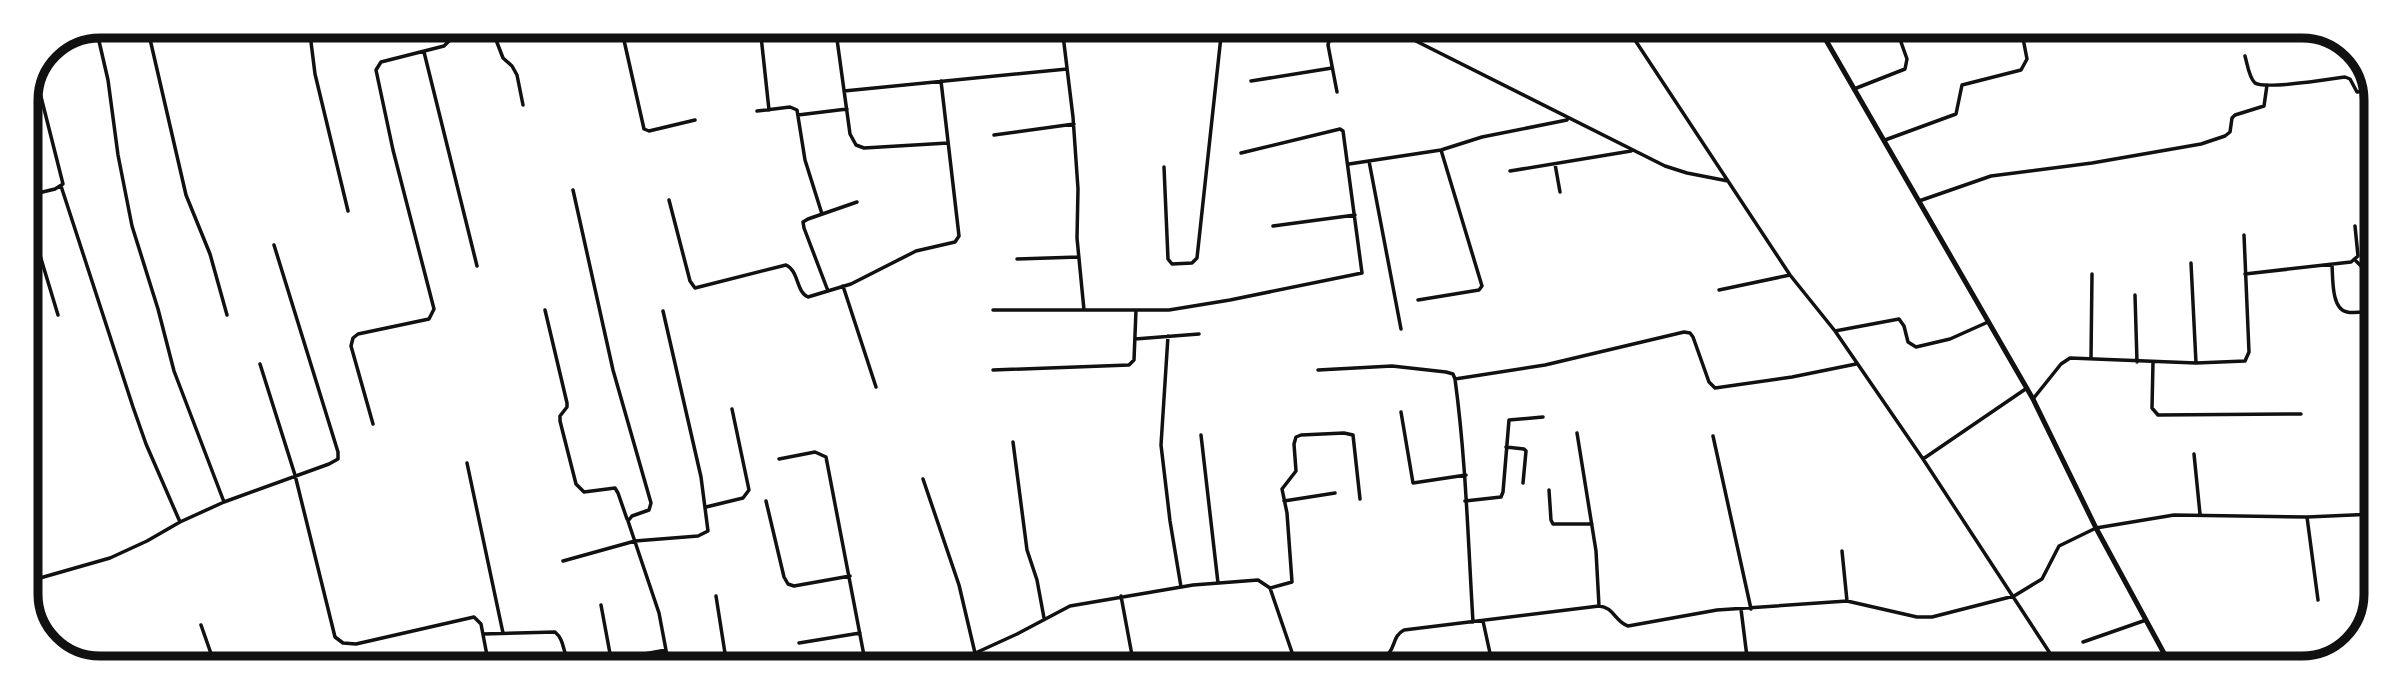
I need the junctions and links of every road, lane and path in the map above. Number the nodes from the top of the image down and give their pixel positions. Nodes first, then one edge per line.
1 (98, 38) edge
2 (150, 38) edge
3 (310, 38) edge
4 (450, 38) edge
5 (495, 38) edge
6 (623, 38) edge
7 (761, 38) edge
8 (837, 38) edge
9 (1063, 38) edge
10 (1221, 38) edge
11 (1340, 38) edge
12 (1410, 38) edge
13 (1634, 38) edge
14 (1825, 38) edge
15 (1900, 38) edge
16 (2023, 38) edge
17 (424, 52) junction
18 (2245, 56) dead end
19 (1332, 68) junction
20 (1067, 69) junction
21 (941, 81) junction
22 (1251, 81) dead end
23 (2267, 85) junction
24 (1854, 89) junction
25 (40, 91) edge
26 (844, 91) junction
27 (2363, 91) edge
28 (1336, 92) dead end
29 (523, 105) dead end
30 (847, 109) junction
31 (769, 110) junction
32 (757, 111) dead end
33 (798, 115) junction
34 (1569, 119) junction
35 (695, 120) dead end
36 (1074, 124) junction
37 (994, 135) dead end
38 (1884, 141) junction
39 (948, 143) junction
40 (1441, 149) junction
41 (1633, 150) junction
42 (1241, 153) dead end
43 (1369, 161) junction
44 (1349, 164) junction
45 (1555, 164) junction
46 (1164, 167) dead end
47 (1510, 171) dead end
48 (1728, 181) junction
49 (61, 186) junction
50 (573, 190) dead end
51 (1560, 192) dead end
52 (38, 193) edge
53 (669, 200) dead end
54 (1917, 201) junction
55 (857, 202) dead end
56 (348, 211) dead end
57 (822, 214) junction
58 (1354, 215) junction
59 (1273, 226) dead end
60 (2356, 226) dead end
61 (2244, 235) dead end
62 (274, 245) dead end
63 (38, 250) edge
64 (1079, 257) junction
65 (1017, 258) dead end
66 (2355, 260) junction
67 (2191, 263) dead end
68 (2332, 265) junction
69 (477, 266) dead end
70 (2364, 266) edge
71 (2092, 274) dead end
72 (2245, 274) junction
73 (1790, 275) junction
74 (843, 286) junction
75 (1719, 290) dead end
76 (828, 291) junction
77 (2135, 295) dead end
78 (1418, 300) dead end
79 (545, 310) dead end
80 (993, 310) dead end
81 (1084, 310) junction
82 (1136, 310) junction
83 (663, 311) dead end
84 (2364, 311) edge
85 (58, 315) dead end
86 (227, 315) dead end
87 (1988, 321) junction
88 (1401, 329) dead end
89 (1835, 331) junction
90 (1199, 334) dead end
91 (1168, 336) junction
92 (1135, 339) junction
93 (2091, 358) junction
94 (2137, 362) junction
95 (2153, 362) junction
96 (2196, 363) junction
97 (260, 364) dead end
98 (1856, 364) junction
99 (993, 370) dead end
100 (1318, 370) dead end
101 (1455, 379) junction
102 (876, 387) dead end
103 (2027, 388) junction
104 (2033, 399) junction
105 (732, 409) dead end
106 (1401, 412) dead end
107 (2301, 414) dead end
108 (1542, 417) dead end
109 (373, 424) dead end
110 (1577, 433) dead end
111 (1201, 435) dead end
112 (1713, 436) dead end
113 (1013, 442) dead end
114 (1506, 447) junction
115 (2194, 454) dead end
116 (779, 459) dead end
117 (1923, 459) junction
118 (467, 463) dead end
119 (295, 475) junction
120 (1466, 475) junction
121 (923, 479) dead end
122 (1523, 483) dead end
123 (1549, 490) dead end
124 (1335, 492) dead end
125 (1360, 499) dead end
126 (766, 501) dead end
127 (1284, 501) junction
128 (1465, 501) junction
129 (224, 502) junction
130 (706, 507) junction
131 (2200, 514) junction
132 (2364, 514) edge
133 (2307, 517) junction
134 (628, 521) junction
135 (180, 522) junction
136 (1592, 524) junction
137 (2096, 528) junction
138 (635, 541) junction
139 (1842, 551) dead end
140 (563, 561) dead end
141 (850, 576) junction
142 (39, 578) edge
143 (1218, 583) junction
144 (1181, 587) junction
145 (1270, 588) junction
146 (716, 596) dead end
147 (1121, 596) junction
148 (2014, 596) junction
149 (2318, 600) dead end
150 (1847, 601) junction
151 (601, 605) dead end
152 (1599, 606) junction
153 (1741, 609) junction
154 (1751, 609) junction
155 (1044, 619) junction
156 (2146, 620) junction
157 (1483, 621) junction
158 (1473, 622) junction
159 (201, 625) dead end
160 (503, 633) junction
161 (860, 633) junction
162 (483, 634) junction
163 (2082, 642) dead end
164 (799, 643) dead end
165 (666, 650) junction
166 (975, 653) junction
167 (212, 656) edge
168 (487, 656) edge
169 (565, 656) edge
170 (610, 656) edge
171 (629, 656) edge
172 (667, 656) edge
173 (725, 656) edge
174 (864, 656) edge
175 (969, 656) edge
176 (1132, 656) edge
177 (1293, 656) edge
178 (1384, 656) edge
179 (1491, 656) edge
180 (1748, 656) edge
181 (2052, 656) edge
182 (2166, 656) edge

1 - 129 street
2 - 86 street
3 - 56 street
4 - 17 street
5 - 29 street
6 - 35 street
7 - 31 street
8 - 26 street
9 - 20 street
10 - 46 street
11 - 19 street
12 - 34 street
13 - 48 street
14 - 24 main road
15 - 24 street
16 - 38 street
17 - 69 street
17 - 109 street
18 - 23 street
19 - 22 street
19 - 28 street
20 - 21 street
20 - 36 street
21 - 26 street
21 - 39 street
23 - 27 street
23 - 54 street
24 - 38 main road
25 - 49 street
26 - 30 street
30 - 33 street
30 - 39 street
31 - 32 street
31 - 33 street
33 - 57 street
34 - 40 street
34 - 41 street
36 - 37 street
36 - 64 street
38 - 54 main road
39 - 74 street
40 - 43 street
40 - 78 street
41 - 45 street
41 - 48 street
42 - 44 street
43 - 44 street
43 - 88 street
44 - 58 street
45 - 47 street
45 - 51 street
48 - 73 street
49 - 52 street
49 - 135 street
50 - 134 street
53 - 76 street
54 - 87 main road
55 - 57 street
57 - 76 street
58 - 59 street
58 - 82 street
60 - 66 street
61 - 72 street
62 - 119 street
63 - 85 street
64 - 65 street
64 - 81 street
66 - 68 street
66 - 70 street
67 - 96 street
68 - 72 street
68 - 84 street
71 - 93 street
72 - 96 street
73 - 75 street
73 - 89 street
74 - 76 street
74 - 102 street
77 - 94 street
79 - 134 street
80 - 81 street
81 - 82 street
82 - 92 street
83 - 130 street
87 - 89 street
87 - 103 main road
89 - 98 street
90 - 91 street
91 - 92 street
91 - 144 street
92 - 99 street
93 - 94 street
93 - 104 street
94 - 95 street
95 - 96 street
95 - 107 street
97 - 119 street
98 - 101 street
98 - 117 street
100 - 101 street
101 - 120 street
103 - 104 main road
103 - 117 street
104 - 137 main road
105 - 130 street
106 - 120 street
108 - 114 street
110 - 136 street
111 - 143 street
112 - 154 street
113 - 155 street
114 - 122 street
114 - 128 street
115 - 131 street
116 - 141 street
117 - 148 street
118 - 160 street
119 - 129 street
119 - 162 street
120 - 128 street
121 - 166 street
123 - 136 street
124 - 127 street
125 - 127 street
126 - 141 street
127 - 145 street
128 - 158 street
129 - 135 street
130 - 138 street
131 - 133 street
131 - 137 street
132 - 133 street
133 - 149 street
134 - 138 street
135 - 142 street
136 - 152 street
137 - 148 street
137 - 156 main road
138 - 140 street
138 - 165 street
139 - 150 street
141 - 161 street
143 - 144 street
143 - 145 street
144 - 147 street
145 - 177 street
146 - 173 street
147 - 155 street
147 - 176 street
148 - 150 street
148 - 181 street
150 - 154 street
151 - 170 street
152 - 153 street
152 - 157 street
153 - 154 street
153 - 180 street
155 - 166 street
156 - 163 street
156 - 182 main road
157 - 158 street
157 - 179 street
158 - 178 street
159 - 167 street
160 - 162 street
160 - 169 street
161 - 164 street
161 - 174 street
162 - 168 street
165 - 171 street
165 - 172 street
166 - 175 street

